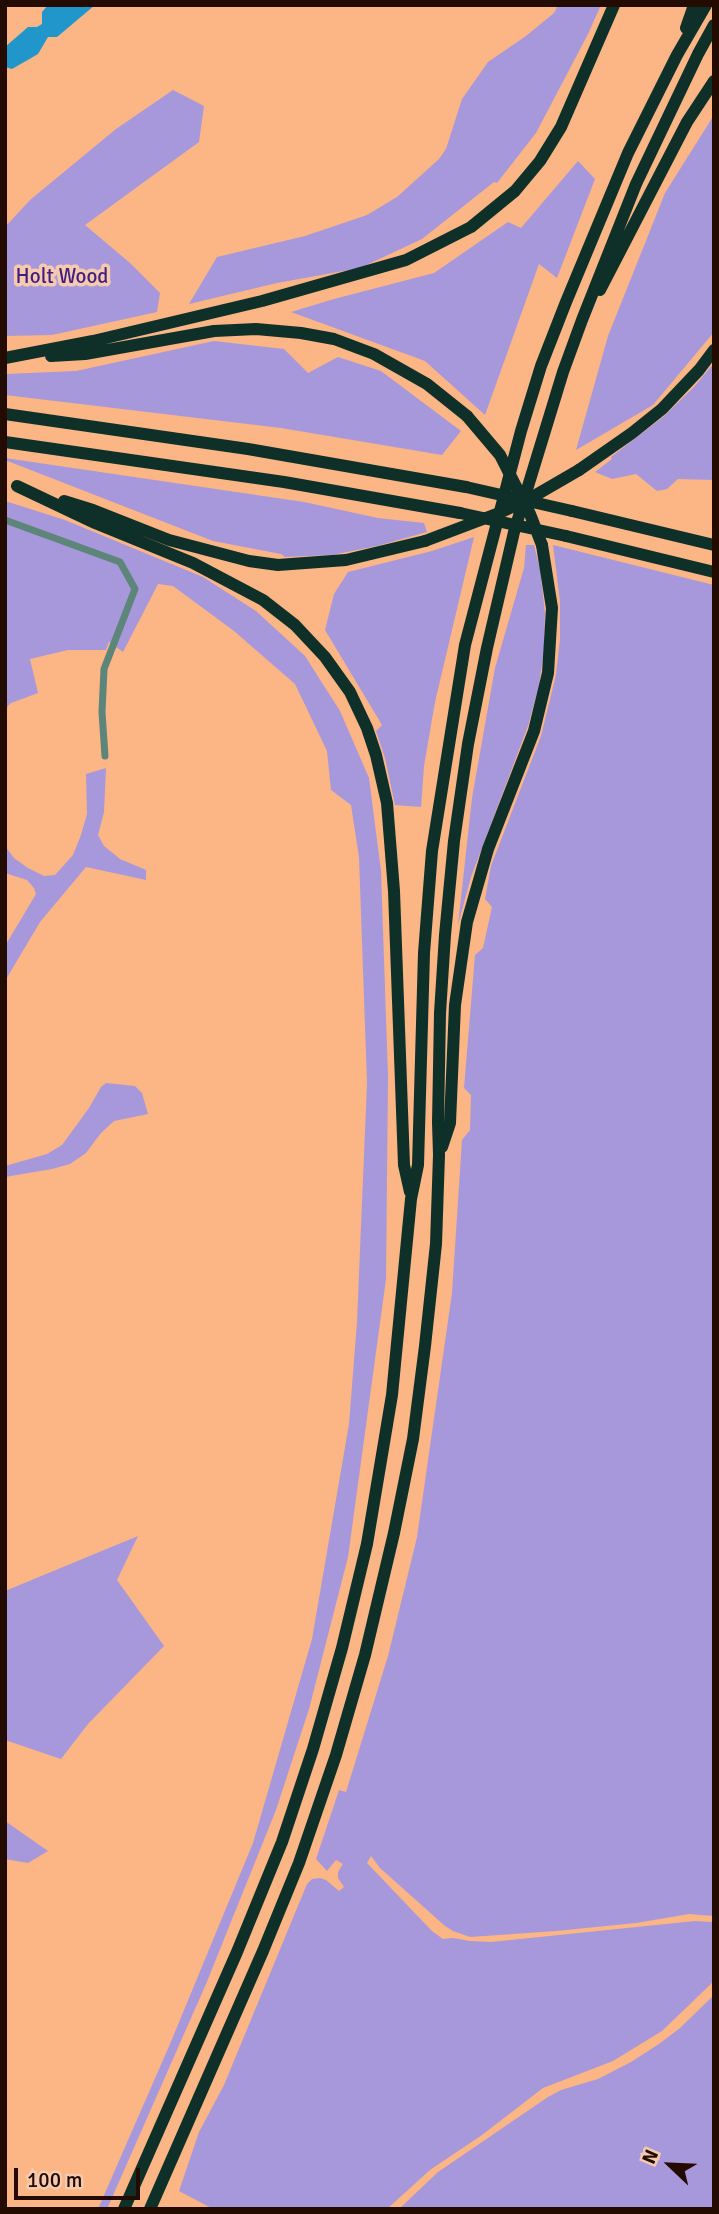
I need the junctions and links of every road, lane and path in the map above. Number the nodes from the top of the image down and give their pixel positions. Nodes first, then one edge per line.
1 (614, 5) edge
2 (694, 5) edge
3 (706, 5) edge
4 (714, 25) edge
5 (677, 55) junction
6 (714, 80) edge
7 (582, 320) junction
8 (714, 350) edge
9 (5, 358) edge
10 (5, 414) edge
11 (5, 442) edge
12 (11, 485) edge
13 (5, 520) edge
14 (714, 545) edge
15 (714, 572) edge
16 (105, 756) dead end
17 (439, 1155) junction
18 (411, 1199) junction
19 (124, 2209) edge
20 (150, 2209) edge

1 - 9 highway
2 - 5 highway
3 - 5 highway
4 - 7 highway
5 - 18 highway
6 - 7 highway
7 - 17 highway
8 - 12 highway, bridge
9 - 17 highway, bridge
10 - 14 highway, bridge
11 - 15 highway, bridge
12 - 18 highway
13 - 16 street
17 - 20 highway
18 - 19 highway

